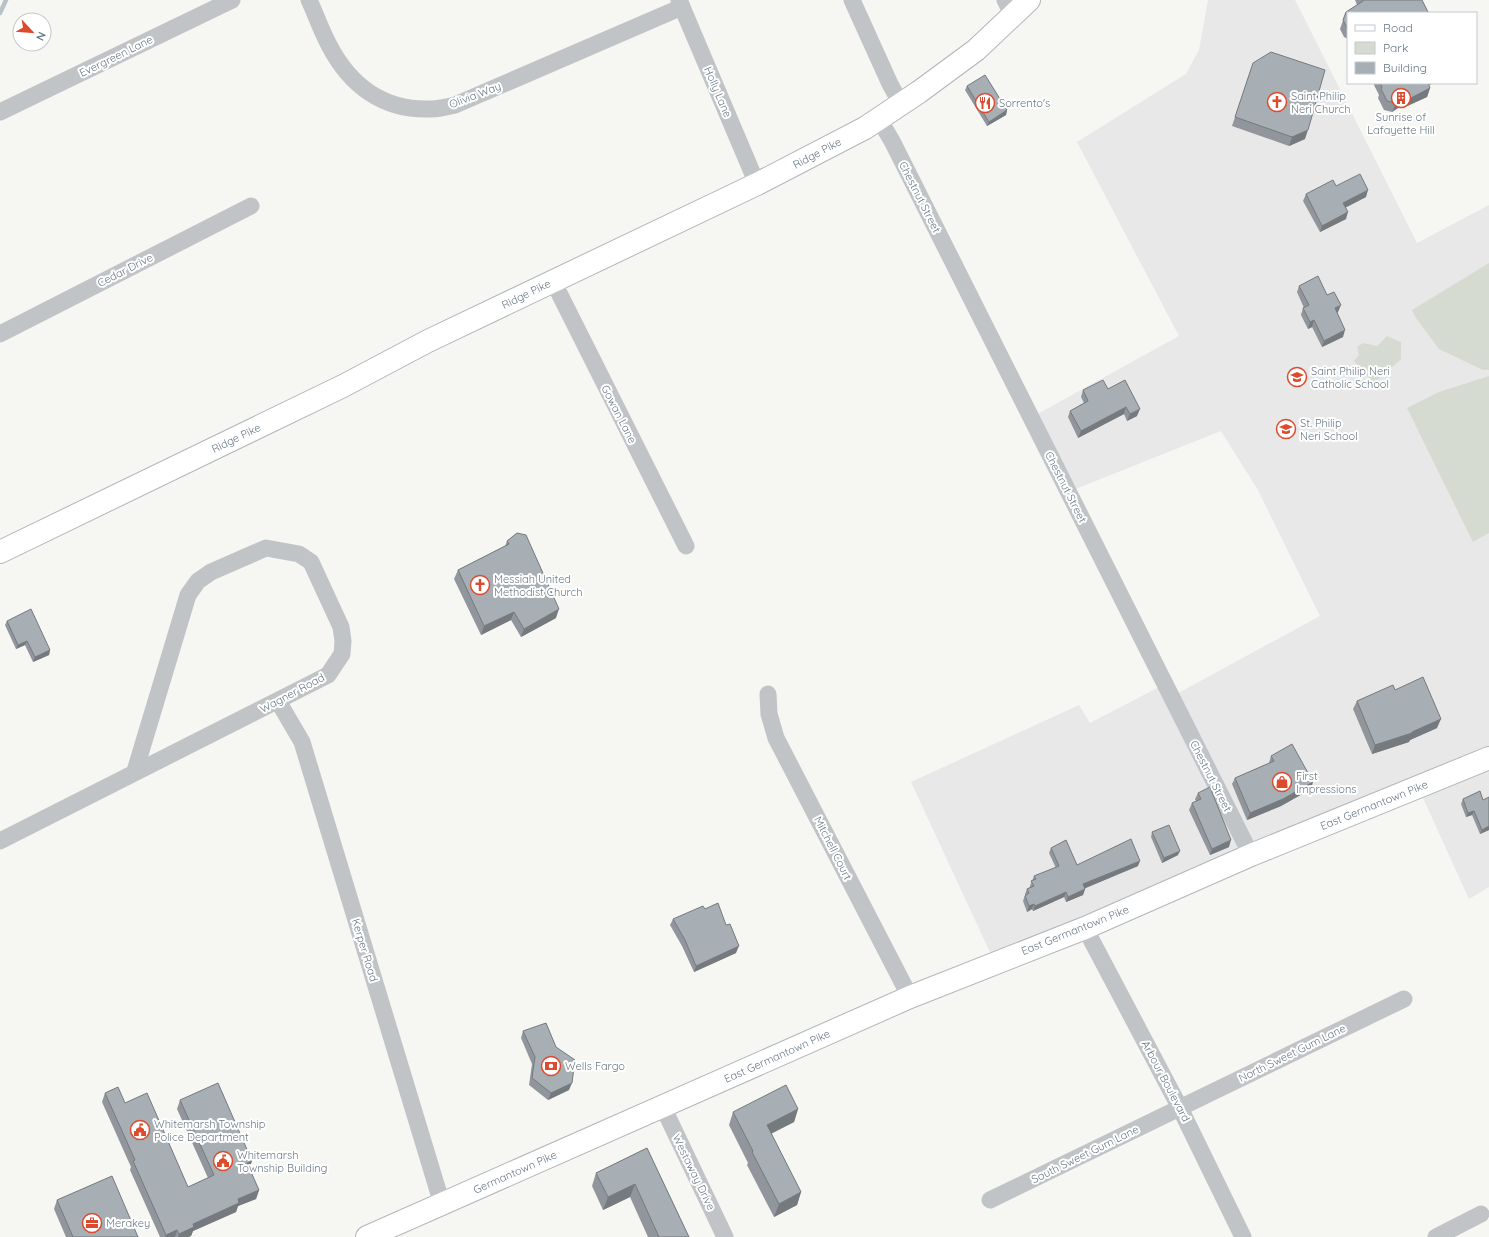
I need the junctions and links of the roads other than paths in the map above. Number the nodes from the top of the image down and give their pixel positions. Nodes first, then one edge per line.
1 (232, 0) edge
2 (309, 0) edge
3 (852, 0) edge
4 (1029, 0) edge
5 (680, 4) edge
6 (1009, 8) edge
7 (902, 104) junction
8 (0, 112) edge
9 (879, 119) junction
10 (757, 184) junction
11 (251, 206) dead end
12 (552, 281) junction
13 (0, 334) edge
14 (686, 546) dead end
15 (0, 552) edge
16 (768, 694) dead end
17 (278, 701) junction
18 (1489, 758) edge
19 (135, 771) junction
20 (0, 841) edge
21 (1251, 855) junction
22 (1085, 928) junction
23 (910, 997) junction
24 (1404, 999) dead end
25 (663, 1107) junction
26 (1180, 1108) junction
27 (990, 1200) dead end
28 (442, 1204) junction
29 (1481, 1214) dead end
30 (367, 1237) edge
31 (726, 1237) edge
32 (1243, 1237) edge
33 (1436, 1237) edge

1 - 8 street, Evergreen Lane
2 - 5 street, Olivia Way
3 - 7 street
4 - 6 main road, Ridge Pike
5 - 10 street, Holly Lane
6 - 7 main road, Ridge Pike
7 - 9 main road, Ridge Pike
9 - 10 main road, Ridge Pike
9 - 21 street, Chestnut Street
10 - 12 main road, Ridge Pike
11 - 13 street, Cedar Drive
12 - 14 street, Gowan Lane
12 - 15 main road, Ridge Pike
16 - 23 street, Mitchell Court
17 - 19 street, Wagner Road
17 - 19 street, Wagner Road
17 - 28 street, Kerper Road
18 - 21 main road, East Germantown Pike
19 - 20 street, Wagner Road
21 - 22 main road, East Germantown Pike
22 - 23 main road, East Germantown Pike
22 - 26 street, Arbour Boulevard
23 - 25 main road, East Germantown Pike
24 - 26 street, North Sweet Gum Lane
25 - 28 main road, Germantown Pike
25 - 31 street, Westaway Drive
26 - 27 street, South Sweet Gum Lane
26 - 32 street, Arbour Boulevard
28 - 30 main road, Germantown Pike
29 - 33 street

